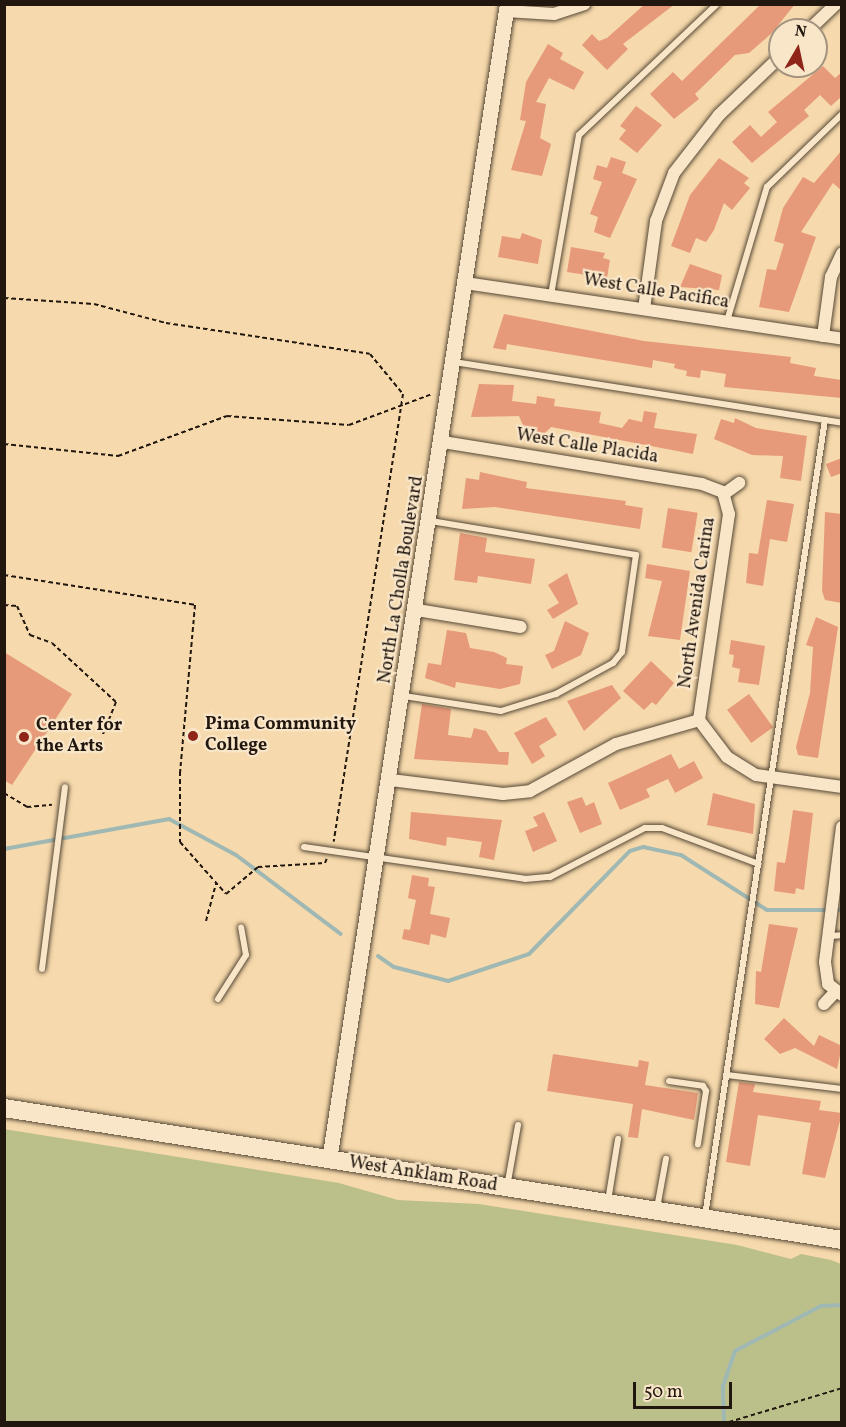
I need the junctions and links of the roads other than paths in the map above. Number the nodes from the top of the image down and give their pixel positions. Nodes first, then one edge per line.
1 (584, 4) edge
2 (717, 4) edge
3 (836, 4) edge
4 (507, 8) edge
5 (821, 18) edge
6 (768, 68) edge
7 (842, 114) edge
8 (842, 253) edge
9 (465, 283) junction
10 (550, 295) junction
11 (644, 309) junction
12 (727, 321) junction
13 (823, 336) junction
14 (842, 339) edge
15 (454, 362) junction
16 (825, 420) junction
17 (842, 423) edge
18 (443, 442) junction
19 (739, 483) dead end
20 (724, 493) junction
21 (431, 521) junction
22 (417, 610) junction
23 (521, 627) dead end
24 (404, 696) junction
25 (699, 720) junction
26 (772, 778) junction
27 (391, 780) junction
28 (65, 787) dead end
29 (842, 787) edge
30 (842, 827) edge
31 (304, 847) dead end
32 (378, 858) junction
33 (759, 864) junction
34 (241, 927) dead end
35 (835, 935) edge
36 (42, 969) dead end
37 (836, 991) edge
38 (218, 999) dead end
39 (824, 1004) dead end
40 (727, 1075) junction
41 (669, 1081) dead end
42 (842, 1089) edge
43 (4, 1108) edge
44 (518, 1125) dead end
45 (618, 1139) dead end
46 (698, 1144) dead end
47 (666, 1159) dead end
48 (329, 1160) junction
49 (507, 1188) junction
50 (608, 1204) junction
51 (656, 1212) junction
52 (705, 1220) junction
53 (842, 1239) edge

1 - 4 street
2 - 10 lane
3 - 5 street
4 - 9 street, North La Cholla Boulevard
6 - 11 street
7 - 12 lane
8 - 13 street
9 - 10 street, West Calle Pacifica
9 - 15 street, North La Cholla Boulevard
10 - 11 street, West Calle Pacifica
11 - 12 street, West Calle Pacifica
12 - 13 street, West Calle Pacifica
13 - 14 street, West Calle Pacifica
15 - 16 lane
15 - 18 street, North La Cholla Boulevard
16 - 17 lane
16 - 26 lane
18 - 20 street, West Calle Placida
18 - 21 street, North La Cholla Boulevard
19 - 20 street
20 - 25 street, North Avenida Carina
21 - 22 street, North La Cholla Boulevard
21 - 24 lane
22 - 23 street
22 - 24 street, North La Cholla Boulevard
24 - 27 street, North La Cholla Boulevard
25 - 26 street
25 - 27 street
26 - 29 street
26 - 33 lane
27 - 32 street, North La Cholla Boulevard
28 - 36 lane
30 - 35 street
31 - 32 lane
32 - 33 lane
32 - 48 street, North La Cholla Boulevard
33 - 40 lane
34 - 38 lane
35 - 37 street
37 - 39 street
40 - 42 lane
40 - 52 lane
41 - 46 lane
43 - 48 main road, West Anklam Road
44 - 49 lane
45 - 50 lane
47 - 51 lane
48 - 49 main road, West Anklam Road
49 - 50 main road, West Anklam Road
50 - 51 main road, West Anklam Road
51 - 52 main road, West Anklam Road
52 - 53 main road, West Anklam Road

